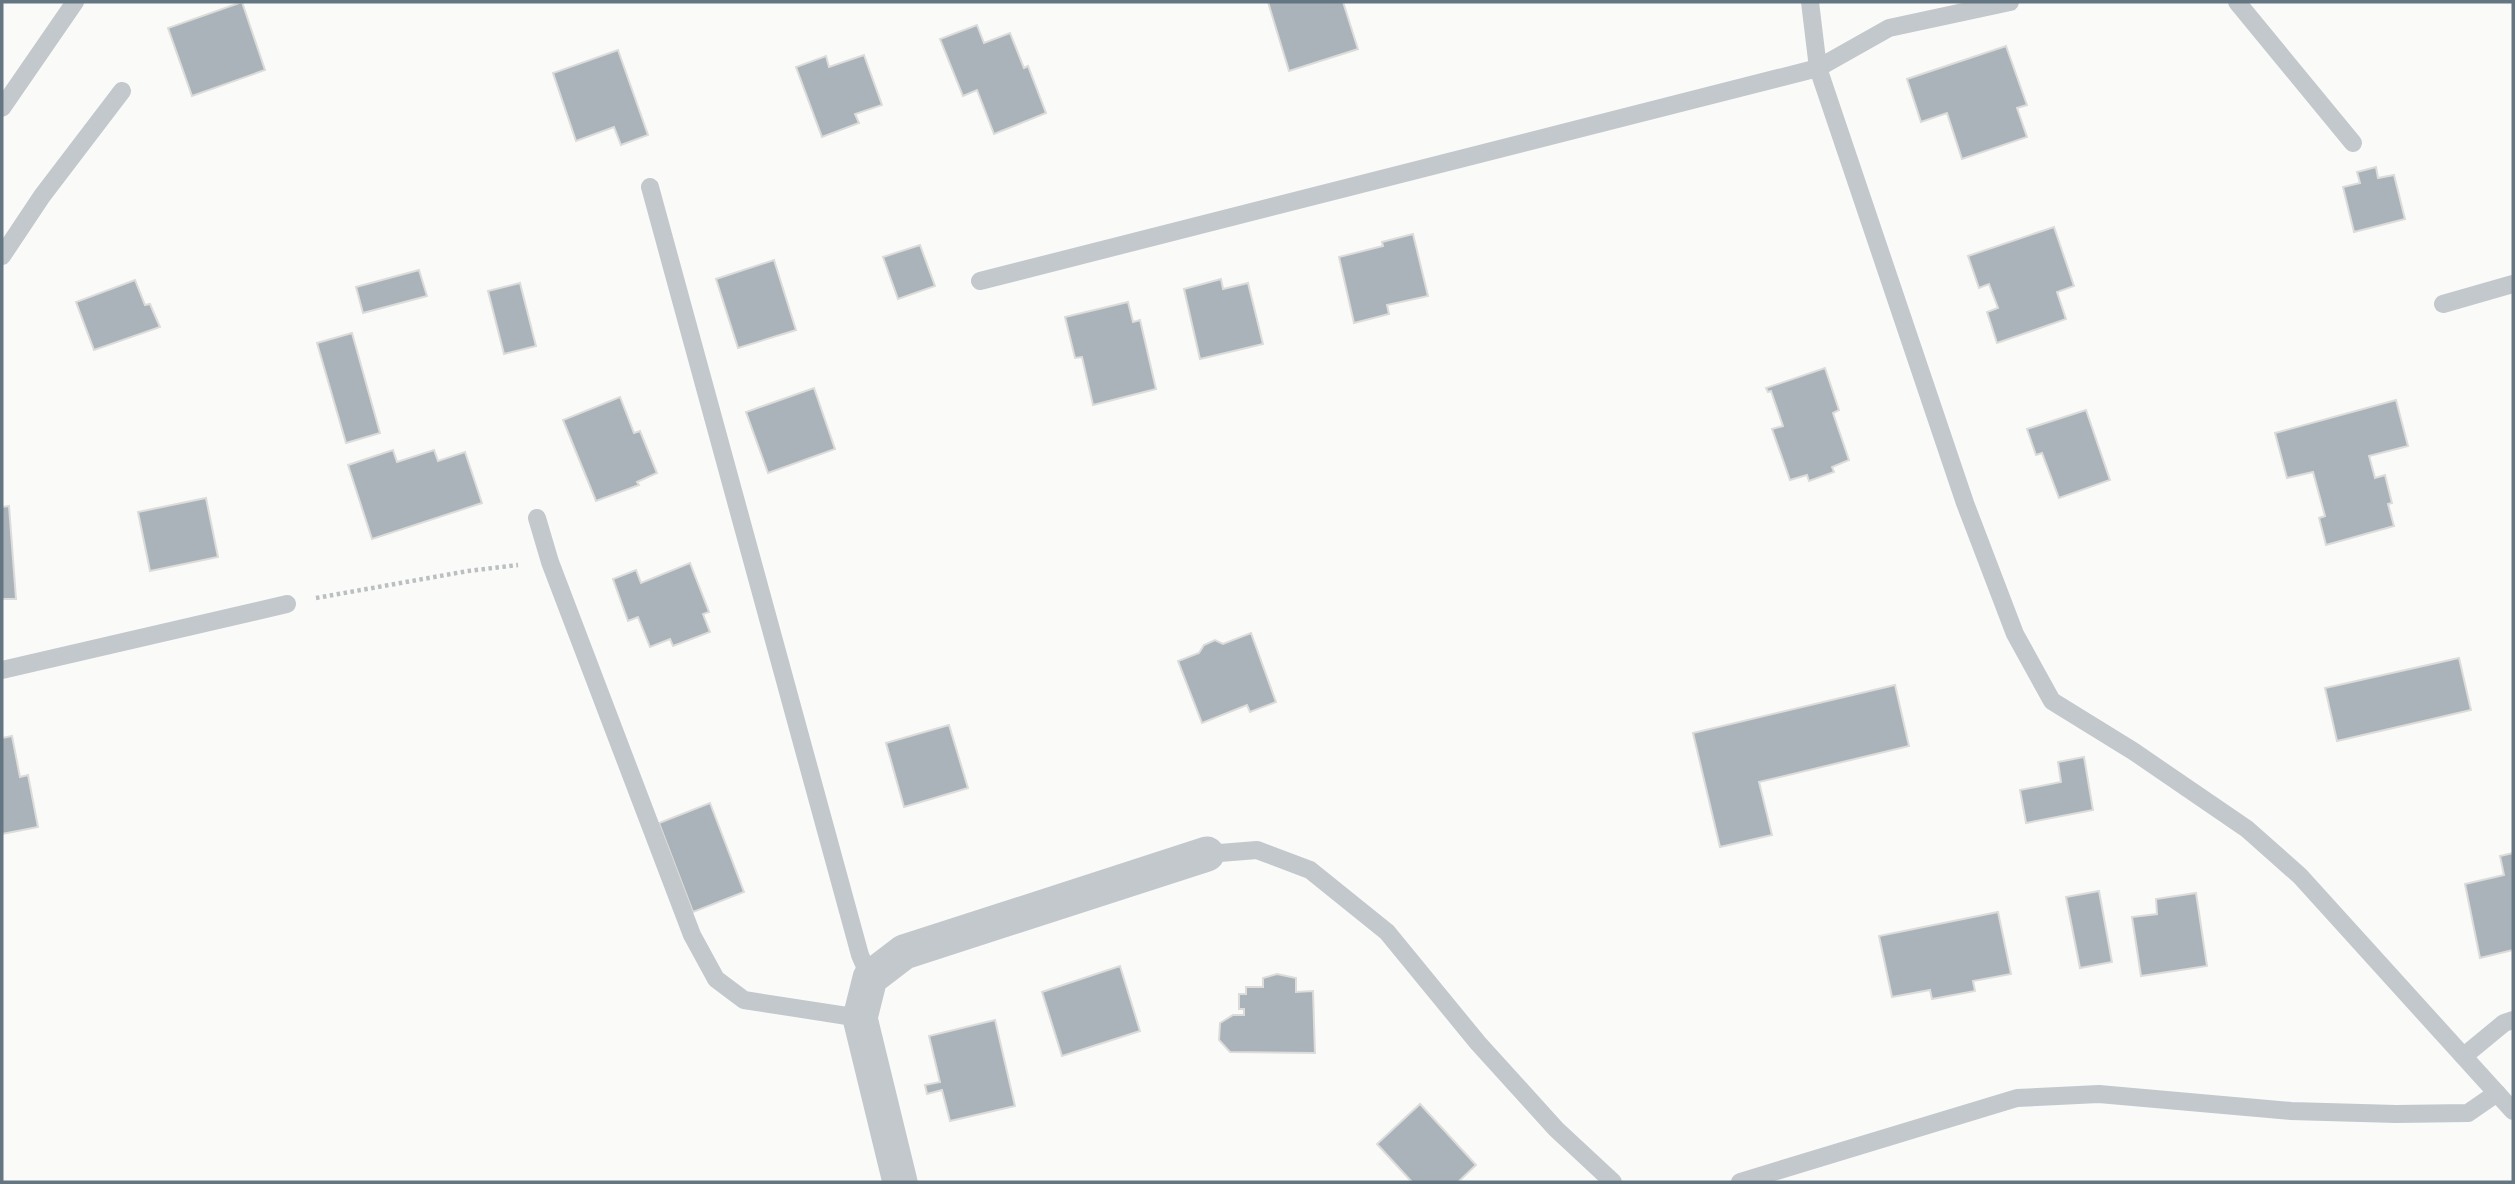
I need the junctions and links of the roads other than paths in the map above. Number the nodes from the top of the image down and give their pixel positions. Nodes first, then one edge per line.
1 (75, 2) edge
2 (1810, 2) edge
3 (2010, 2) edge
4 (2237, 2) edge
5 (1818, 68) junction
6 (122, 91) dead end
7 (2, 108) edge
8 (2353, 143) dead end
9 (650, 187) dead end
10 (2, 256) edge
11 (980, 281) dead end
12 (2513, 284) edge
13 (2443, 304) dead end
14 (537, 518) dead end
15 (287, 604) road end
16 (2, 670) edge
17 (1207, 854) joint
18 (870, 978) junction
19 (860, 1017) junction
20 (2513, 1020) edge
21 (2464, 1056) junction
22 (2497, 1093) junction
23 (2513, 1111) edge
24 (900, 1182) edge
25 (1613, 1182) edge
26 (1740, 1182) edge

1 - 7 lane
2 - 5 lane
3 - 5 lane
4 - 8 lane
5 - 11 lane
5 - 21 lane
6 - 10 lane
9 - 18 lane
12 - 13 lane
14 - 19 lane
15 - 16 lane
17 - 18 street
17 - 25 lane
18 - 19 street
19 - 24 street
20 - 21 lane
21 - 22 lane
22 - 23 lane
22 - 26 lane

